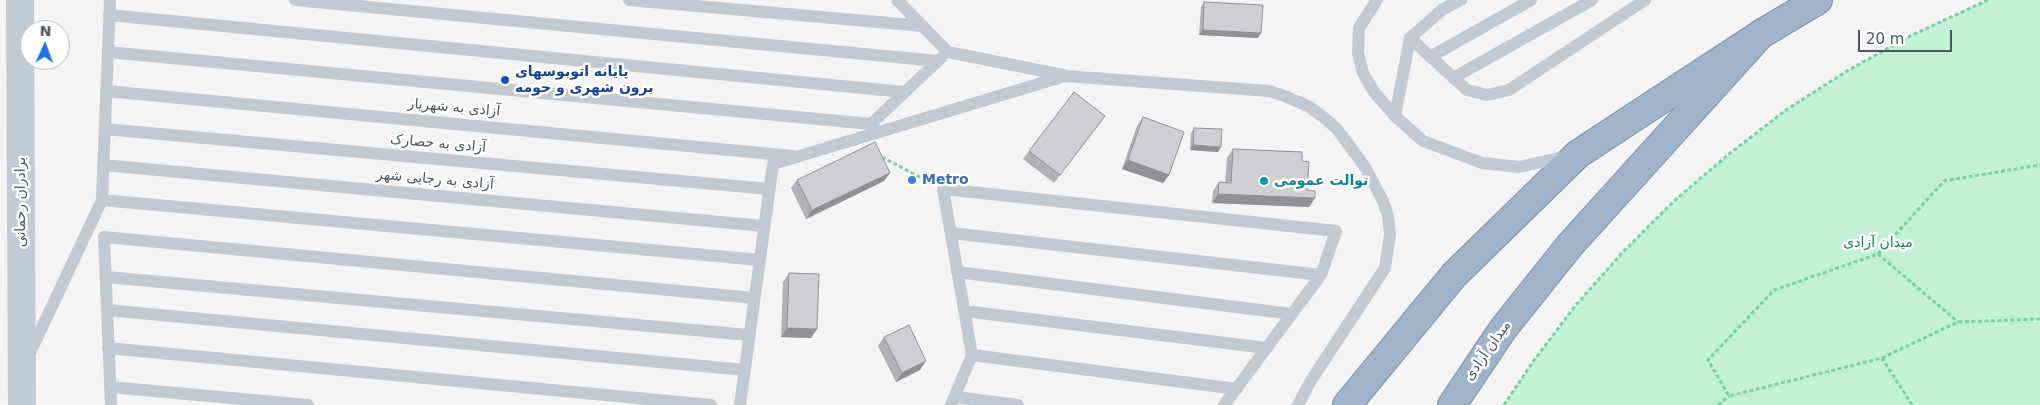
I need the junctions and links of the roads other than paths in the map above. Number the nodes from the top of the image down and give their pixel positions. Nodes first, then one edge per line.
1 (20, 0) edge
2 (110, 0) edge
3 (295, 0) edge
4 (629, 0) edge
5 (897, 0) edge
6 (1377, 0) edge
7 (1461, 0) edge
8 (1531, 0) edge
9 (1592, 0) edge
10 (1645, 0) edge
11 (1818, 0) edge
12 (109, 15) junction
13 (923, 26) junction
14 (1761, 34) junction
15 (1410, 38) junction
16 (108, 52) junction
17 (948, 52) junction
18 (1430, 56) junction
19 (938, 61) junction
20 (1065, 76) junction
21 (1453, 78) junction
22 (106, 90) junction
23 (904, 92) junction
24 (1395, 116) junction
25 (874, 128) junction
26 (105, 129) junction
27 (1578, 154) junction
28 (799, 156) junction
29 (103, 165) junction
30 (769, 189) junction
31 (102, 200) junction
32 (764, 226) junction
33 (950, 233) junction
34 (760, 260) junction
35 (957, 272) junction
36 (1321, 275) junction
37 (106, 277) junction
38 (754, 298) junction
39 (107, 310) junction
40 (964, 311) junction
41 (1292, 314) junction
42 (749, 335) junction
43 (108, 348) junction
44 (1268, 348) junction
45 (972, 355) junction
46 (22, 369) junction
47 (745, 370) junction
48 (110, 387) junction
49 (1237, 389) junction
50 (954, 401) edge
51 (22, 405) edge
52 (111, 405) edge
53 (308, 405) edge
54 (711, 405) edge
55 (740, 405) edge
56 (1018, 405) edge
57 (1224, 405) edge
58 (1298, 405) edge
59 (1347, 405) edge
60 (1452, 405) edge

1 - 46 main road, برادران رحمانی
2 - 12 lane
3 - 19 lane
4 - 13 lane
5 - 13 lane
6 - 24 lane
7 - 15 lane
8 - 18 lane
9 - 21 lane
10 - 21 lane
11 - 14 highway, میدان آزادی
12 - 16 lane
12 - 23 lane
13 - 17 lane
14 - 27 highway
14 - 60 highway, میدان آزادی
15 - 18 lane
15 - 24 lane
16 - 22 lane
16 - 25 lane
17 - 19 lane
17 - 20 lane
18 - 21 lane
19 - 23 lane
20 - 25 lane
20 - 58 lane
22 - 26 lane
22 - 28 lane, آزادی به شهریار
23 - 25 lane
24 - 27 lane
25 - 28 lane
26 - 29 lane
26 - 30 lane, آزادی به حصارک
27 - 59 highway
28 - 30 lane
29 - 31 lane
29 - 32 lane, آزادی به رجایی شهر
30 - 32 lane
31 - 34 lane
31 - 46 lane
32 - 34 lane
33 - 35 lane
33 - 36 lane
33 - 36 lane
34 - 38 lane
35 - 40 lane
35 - 41 lane
36 - 41 lane
37 - 38 lane
37 - 39 lane
37 - 42 lane
38 - 42 lane
39 - 43 lane
39 - 47 lane
40 - 44 lane
40 - 45 lane
41 - 44 lane
42 - 47 lane
43 - 48 lane
43 - 54 lane
44 - 49 lane
45 - 49 lane
45 - 50 lane
46 - 51 main road, برادران رحمانی
47 - 55 lane
48 - 52 lane
48 - 53 lane
49 - 57 lane
50 - 56 lane

